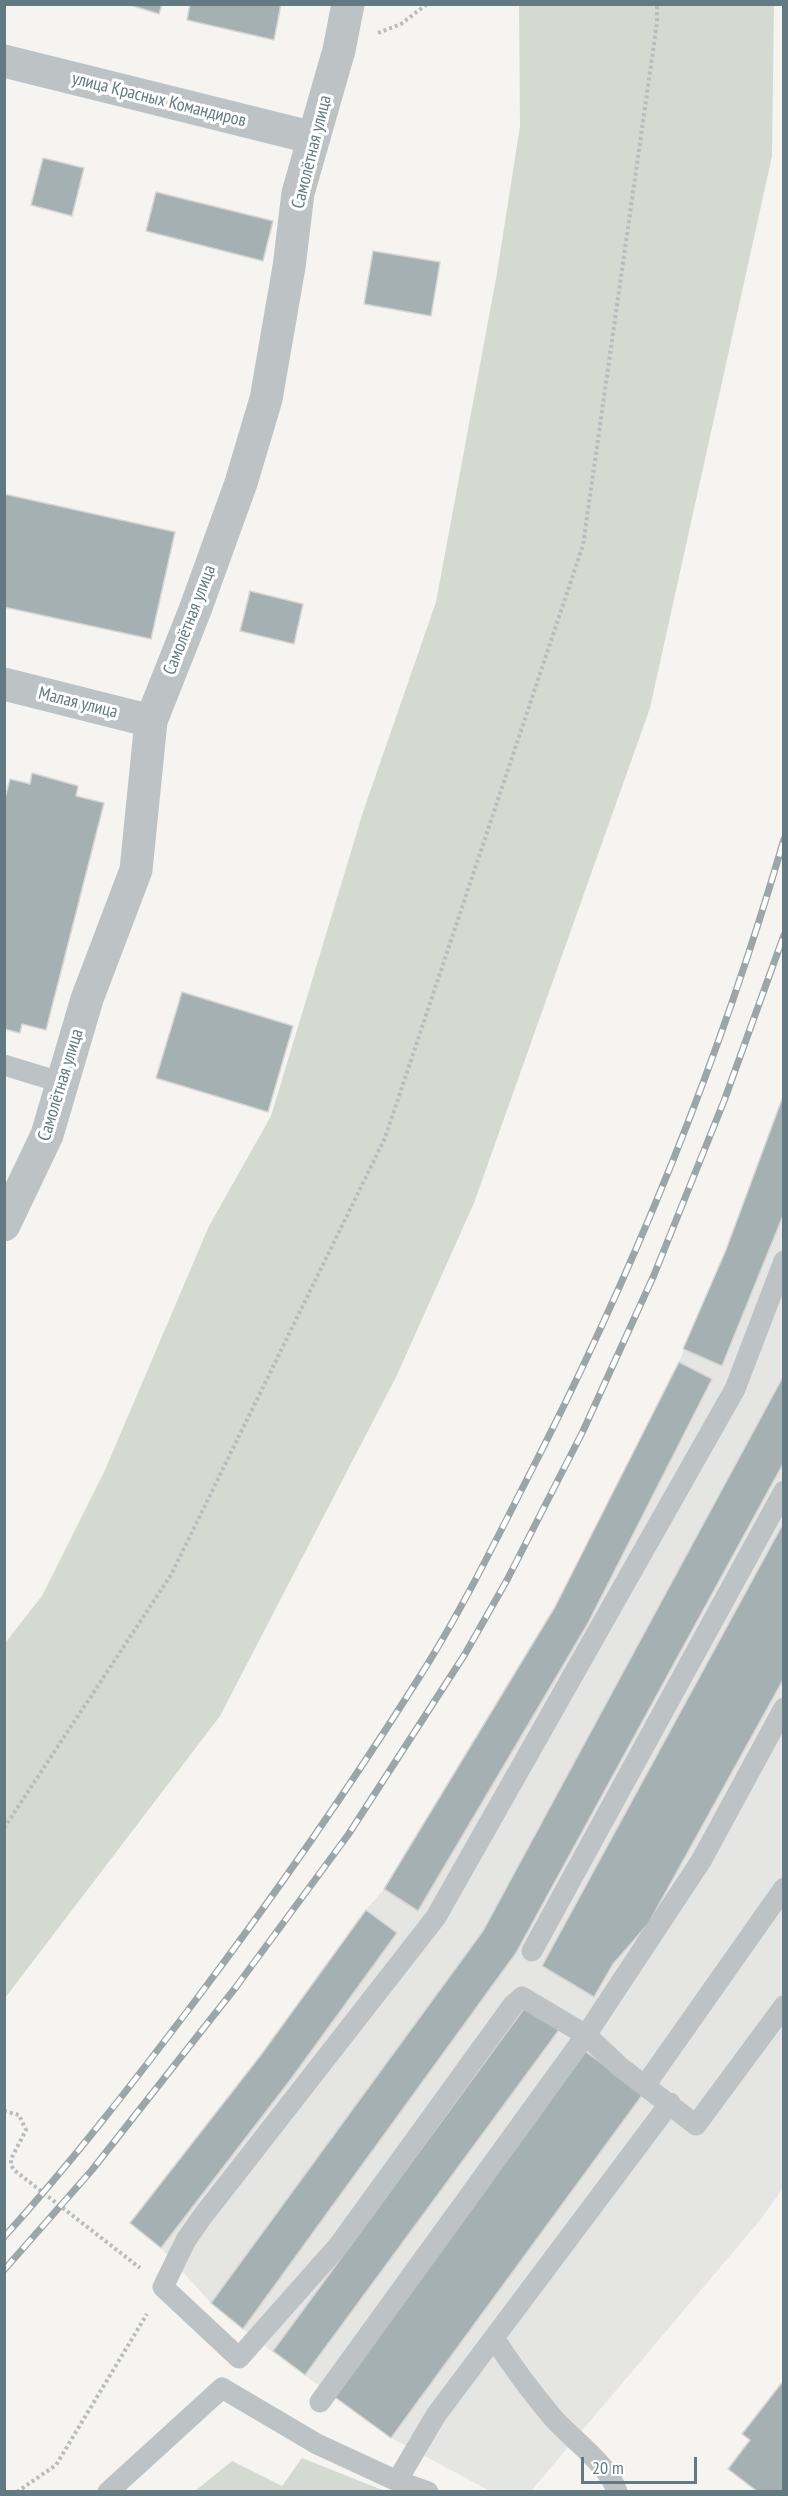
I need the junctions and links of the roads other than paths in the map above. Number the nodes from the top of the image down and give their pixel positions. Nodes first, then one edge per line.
1 (348, 4) edge
2 (4, 61) edge
3 (314, 138) junction
4 (4, 684) edge
5 (152, 721) junction
6 (4, 1065) edge
7 (63, 1083) junction
8 (4, 1225) edge
9 (783, 1261) edge
10 (783, 1491) edge
11 (783, 1708) edge
12 (783, 1888) edge
13 (532, 1951) dead end
14 (783, 2006) edge
15 (586, 2035) junction
16 (646, 2085) junction
17 (670, 2103) junction
18 (494, 2338) junction
19 (320, 2402) dead end
20 (397, 2481) junction
21 (108, 2492) edge
22 (428, 2492) edge
23 (617, 2492) edge

1 - 3 street, Самолётная улица
2 - 3 street, улица Красных Командиров
3 - 5 street, Самолётная улица
4 - 5 street, Малая улица
5 - 7 street, Самолётная улица
6 - 7 lane
7 - 8 street, Самолётная улица
9 - 15 lane
10 - 13 lane
11 - 15 lane
12 - 16 lane
14 - 17 lane
15 - 16 lane
15 - 19 lane
16 - 17 lane
17 - 18 lane
18 - 20 lane
18 - 23 lane
20 - 21 lane
20 - 22 lane

